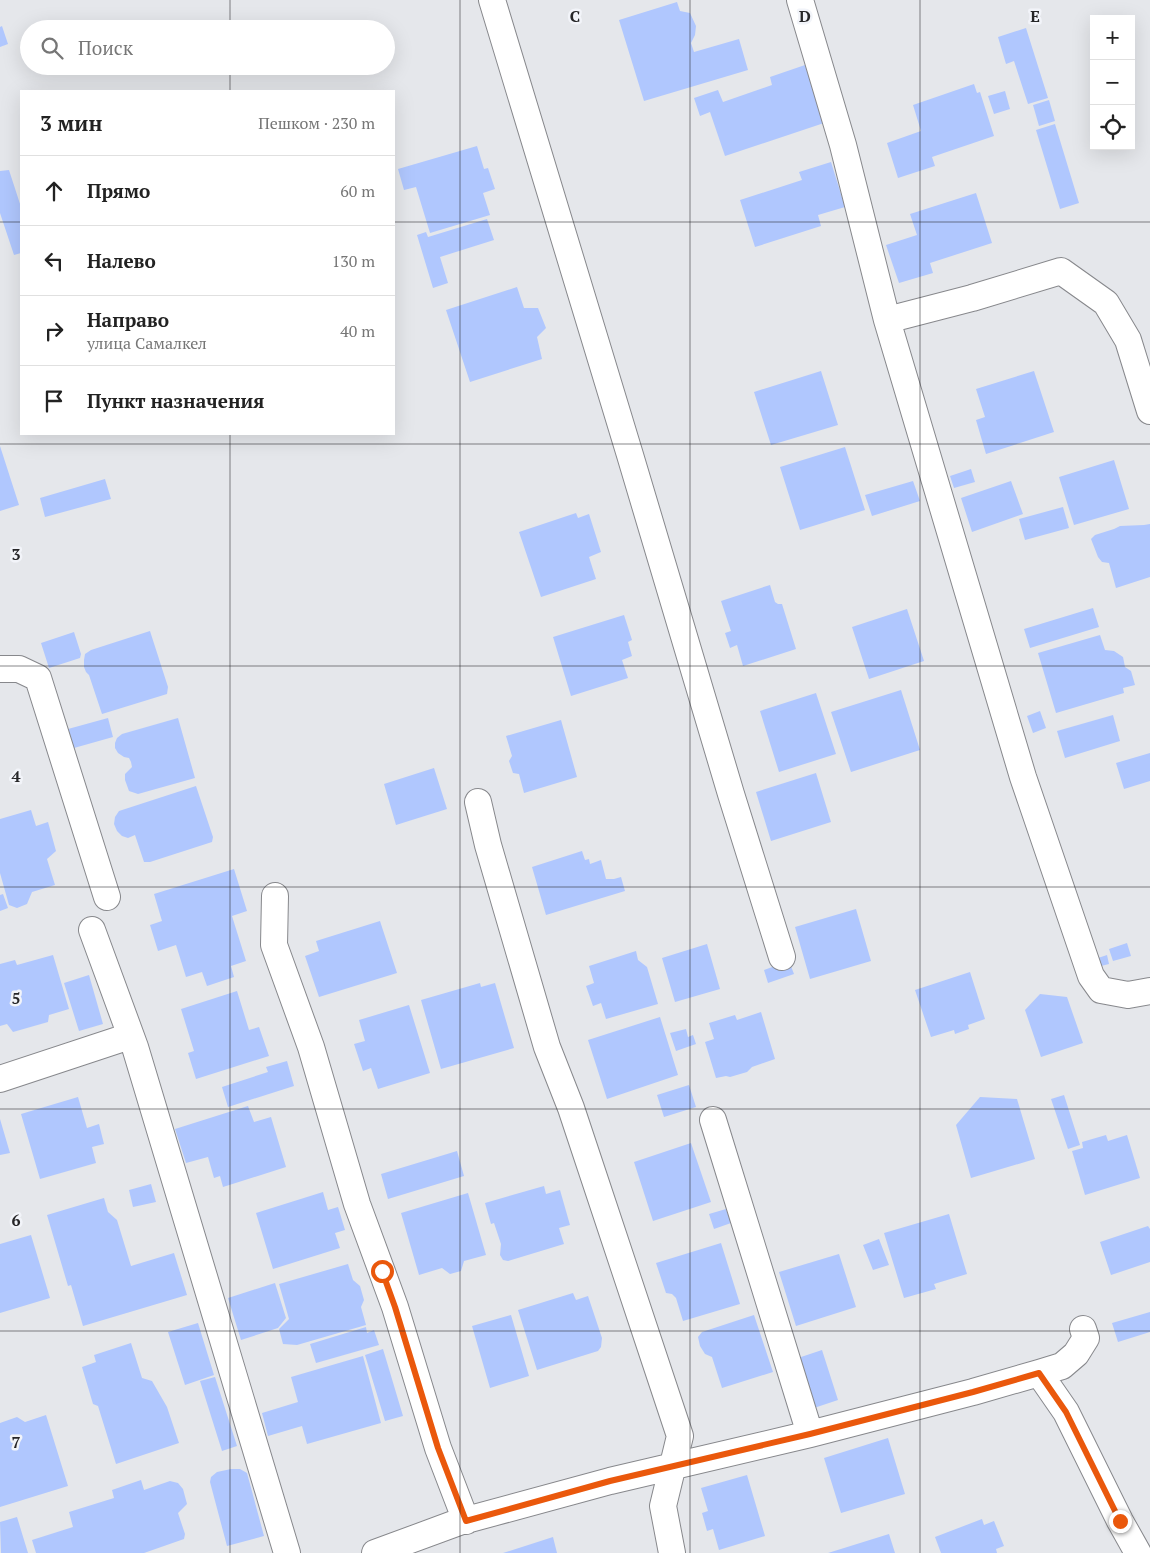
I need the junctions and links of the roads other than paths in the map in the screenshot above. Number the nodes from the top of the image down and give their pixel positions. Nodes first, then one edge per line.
1 (492, 0) edge
2 (800, 0) edge
3 (887, 320) junction
4 (1150, 411) edge
5 (0, 669) edge
6 (478, 802) dead end
7 (275, 896) dead end
8 (106, 897) dead end
9 (92, 930) dead end
10 (782, 957) dead end
11 (1150, 991) edge
12 (130, 1036) junction
13 (0, 1079) edge
14 (713, 1120) dead end
15 (1083, 1329) dead end
16 (1039, 1373) junction
17 (810, 1434) junction
18 (672, 1467) junction
19 (466, 1521) junction
20 (287, 1553) edge
21 (375, 1553) edge
22 (672, 1553) edge
23 (1138, 1553) edge

1 - 10 street
2 - 3 street
3 - 4 street
3 - 11 street
5 - 8 street
6 - 18 street
7 - 19 street
9 - 12 street
12 - 13 street
12 - 20 street
14 - 17 street
15 - 16 street
16 - 17 street
16 - 23 street
17 - 18 street
18 - 19 street
18 - 22 street
19 - 21 street

